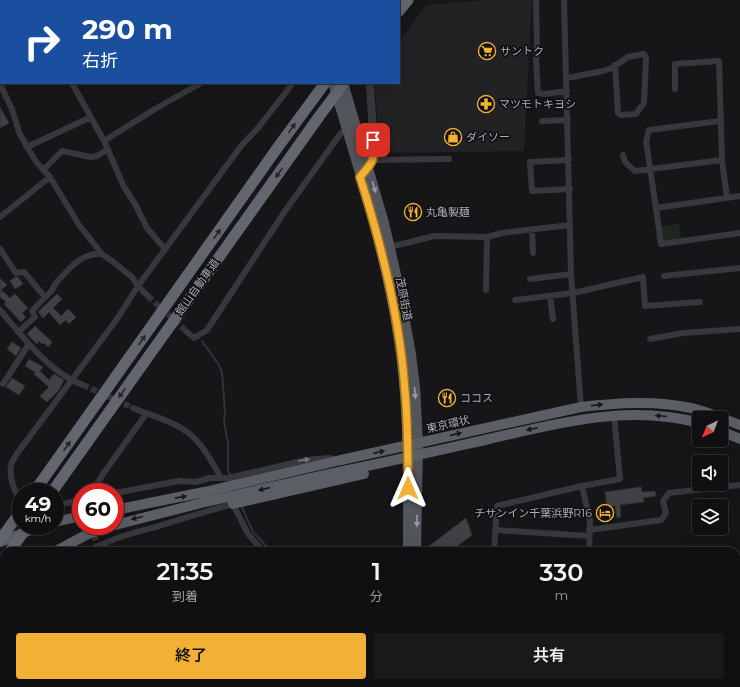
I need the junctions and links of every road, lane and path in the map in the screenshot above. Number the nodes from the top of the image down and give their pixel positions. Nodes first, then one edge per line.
1 (408, 0) edge
2 (536, 0) edge
3 (564, 0) edge
4 (400, 10) edge
5 (615, 66) junction
6 (567, 78) junction
7 (0, 84) edge
8 (73, 84) edge
9 (199, 84) edge
10 (293, 84) edge
11 (324, 84) edge
12 (333, 84) edge
13 (342, 84) edge
14 (343, 84) edge
15 (370, 84) edge
16 (675, 90) dead end
17 (567, 91) junction
18 (92, 117) junction
19 (568, 120) junction
20 (542, 121) dead end
21 (720, 121) junction
22 (347, 129) junction
23 (104, 141) junction
24 (27, 147) junction
25 (108, 149) junction
26 (623, 155) dead end
27 (449, 159) dead end
28 (569, 160) junction
29 (722, 160) junction
30 (371, 164) junction
31 (650, 169) junction
32 (43, 170) junction
33 (50, 177) junction
34 (360, 177) junction
35 (570, 189) junction
36 (740, 196) edge
37 (727, 198) junction
38 (656, 208) junction
39 (0, 217) edge
40 (570, 225) junction
41 (532, 229) junction
42 (740, 233) edge
43 (487, 237) junction
44 (390, 246) junction
45 (165, 249) junction
46 (0, 251) edge
47 (533, 252) dead end
48 (102, 254) junction
49 (740, 268) edge
50 (571, 274) junction
51 (664, 276) dead end
52 (530, 278) dead end
53 (138, 286) junction
54 (486, 290) dead end
55 (573, 293) junction
56 (148, 296) tunnel mouth
57 (550, 296) junction
58 (45, 297) junction
59 (514, 300) dead end
60 (700, 302) dead end
61 (0, 310) edge
62 (553, 319) dead end
63 (740, 329) edge
64 (18, 332) junction
65 (187, 332) tunnel mouth
66 (650, 339) dead end
67 (29, 344) junction
68 (72, 381) junction
69 (3, 384) dead end
70 (83, 385) tunnel mouth
71 (581, 407) junction
72 (133, 408) tunnel mouth
73 (146, 414) junction
74 (614, 415) junction
75 (692, 422) edge
76 (740, 425) edge
77 (728, 434) edge
78 (740, 439) edge
79 (418, 443) junction
80 (408, 445) junction
81 (409, 456) junction
82 (341, 460) junction
83 (221, 478) junction
84 (13, 483) edge
85 (40, 483) edge
86 (59, 483) edge
87 (98, 483) edge
88 (740, 485) edge
89 (582, 486) junction
90 (124, 491) edge
91 (233, 504) junction
92 (124, 508) edge
93 (124, 522) edge
94 (12, 524) edge
95 (496, 530) junction
96 (589, 533) junction
97 (13, 535) edge
98 (22, 535) edge
99 (86, 535) edge
100 (1, 539) edge
101 (9, 547) edge
102 (13, 547) edge
103 (64, 547) edge
104 (96, 547) edge
105 (259, 547) edge
106 (408, 547) edge
107 (416, 547) edge
108 (494, 547) edge
109 (589, 547) edge

1 - 4 highway
2 - 17 street
3 - 6 street
5 - 5 street
5 - 6 street
6 - 17 street
7 - 24 street
8 - 18 street
9 - 23 street
10 - 45 street
85 -> 11 highway, 館山自動車道
12 - 22 main road, 茂原街道
13 -> 86 highway, 館山自動車道, bridge
14 - 30 main road, 茂原街道
15 - 30 street
16 - 21 street
17 - 19 street
18 - 23 street
18 - 24 street
19 - 20 street
19 - 28 street
21 - 29 street
21 - 31 street
22 - 34 main road, 茂原街道
22 - 65 street
23 - 25 street
24 - 32 street
25 - 32 street
25 - 45 street
26 - 31 street
27 - 30 street
28 - 35 street
28 - 35 street
29 - 31 street
29 - 37 street
30 - 34 street
30 -> 44 main road, 茂原街道
31 - 38 street
32 - 33 street
33 - 39 street
33 - 48 street
34 - 80 main road, 茂原街道
35 - 40 street
36 - 37 street
37 - 38 street
38 - 42 street
40 - 41 street
40 - 50 street
41 - 43 street
41 - 47 street
43 - 44 street
43 - 54 street
44 -> 79 main road, 茂原街道
45 - 53 street
46 - 58 street
48 - 53 street
48 - 58 street
49 - 51 street
50 - 52 street
50 - 55 street
53 - 56 street
53 - 68 street
55 - 57 street
55 - 60 street
55 - 71 street
57 - 59 street
57 - 62 street
58 - 64 street
61 - 64 street
63 - 66 street
64 - 67 street
67 - 68 street
67 - 69 street
68 - 70 street
68 - 84 street
71 -> 76 highway, 東京環状
79 -> 71 highway, 東京環状
72 - 73 street
73 - 83 street
73 - 87 street
75 -> 74 highway, 東京環状
74 -> 81 highway, 東京環状
74 - 89 street
77 - 78 highway
79 - 80 highway, 東京環状
79 - 81 main road, 茂原街道
80 - 81 main road, 茂原街道
82 -> 80 highway, 東京環状
81 - 91 highway
81 -> 93 highway, 東京環状, bridge
81 - 106 main road, 茂原街道
81 -> 107 main road, 茂原街道
83 -> 82 street
92 -> 82 highway, 東京環状, bridge
83 - 90 street
88 - 96 street
89 - 95 street
89 - 96 street
91 - 104 street
91 - 105 street
94 - 100 highway, bridge
95 - 96 street
95 - 108 street
96 - 109 street
97 - 100 highway
98 - 102 highway, bridge
99 - 103 highway, bridge
100 - 101 street

